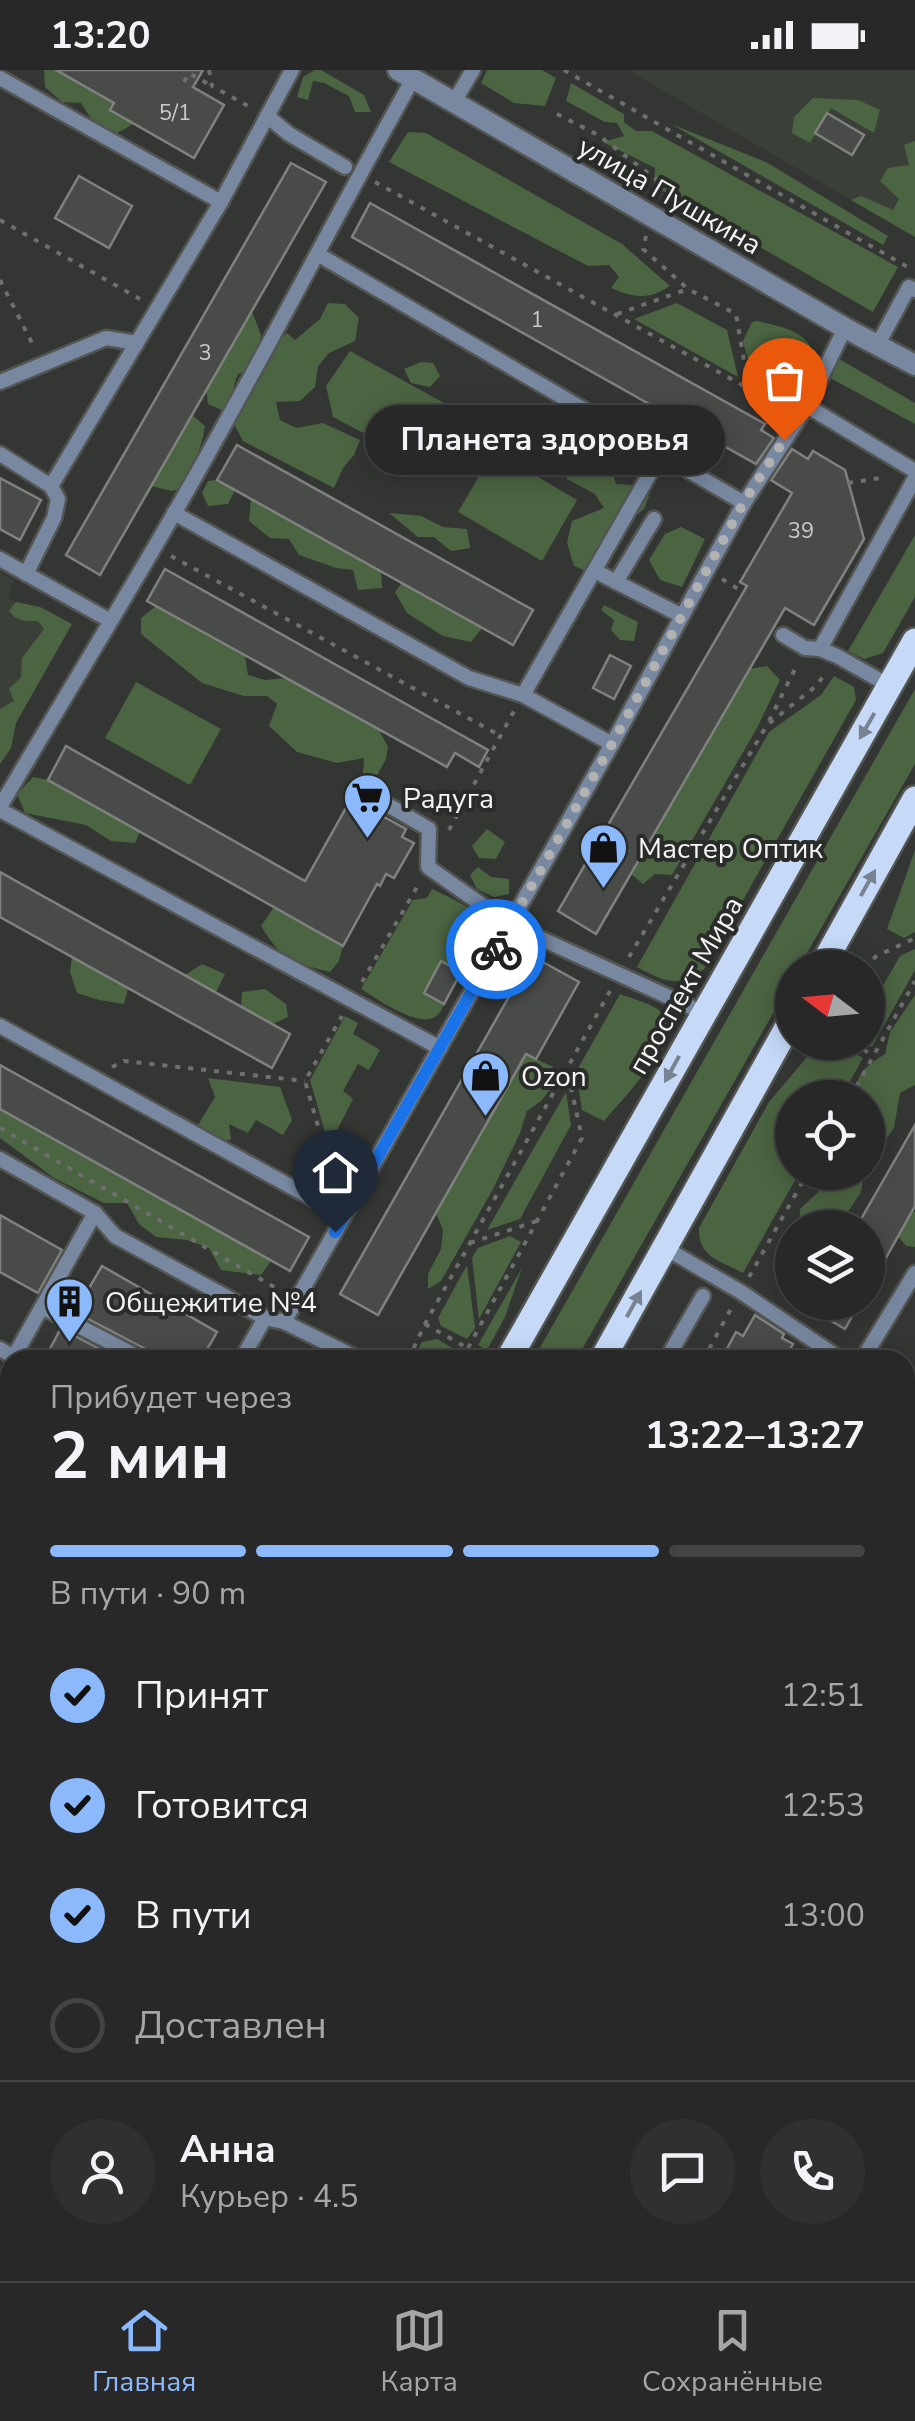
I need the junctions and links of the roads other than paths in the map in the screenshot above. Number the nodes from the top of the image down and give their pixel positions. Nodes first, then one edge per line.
1 (292, 70) edge
2 (473, 70) edge
3 (405, 74) edge
4 (0, 78) edge
5 (454, 102) junction
6 (267, 116) junction
7 (352, 170) junction
8 (221, 202) junction
9 (318, 255) junction
10 (915, 290) edge
11 (845, 328) junction
12 (137, 343) junction
13 (878, 344) junction
14 (915, 365) edge
15 (0, 382) edge
16 (803, 411) junction
17 (0, 454) edge
18 (661, 454) junction
19 (915, 474) edge
20 (52, 486) junction
21 (744, 502) junction
22 (174, 513) junction
23 (654, 519) dead end
24 (1, 563) edge
25 (595, 570) junction
26 (26, 574) junction
27 (616, 582) junction
28 (682, 616) junction
29 (109, 620) junction
30 (784, 635) dead end
31 (915, 641) edge
32 (813, 648) junction
33 (890, 686) junction
34 (522, 695) junction
35 (612, 744) junction
36 (364, 791) dead end
37 (915, 799) edge
38 (0, 808) edge
39 (510, 924) junction
40 (831, 950) edge
41 (704, 1013) junction
42 (0, 1026) edge
43 (440, 1048) junction
44 (775, 1050) edge
45 (0, 1159) edge
46 (95, 1213) junction
47 (344, 1216) junction
48 (665, 1248) junction
49 (915, 1273) edge
50 (702, 1296) dead end
51 (42, 1307) junction
52 (265, 1318) junction
53 (284, 1322) junction
54 (14, 1350) edge
55 (125, 1350) edge
56 (247, 1350) edge
57 (341, 1350) edge
58 (514, 1350) edge
59 (614, 1350) edge
60 (672, 1350) edge
61 (827, 1350) edge
62 (868, 1350) edge

1 - 6 lane
2 - 5 lane
3 - 5 street, улица Пушкина
3 - 7 lane
4 - 8 lane
5 - 11 street, улица Пушкина
6 - 7 lane
6 - 8 lane
7 - 9 lane
8 - 12 lane
9 - 18 lane
9 - 22 lane
10 - 13 lane
11 - 13 street, улица Пушкина
11 - 16 lane
12 - 15 lane
12 - 20 lane
13 - 14 street, улица Пушкина
16 - 19 lane
16 - 21 lane
17 - 20 lane
18 - 21 lane
18 - 25 lane
19 - 32 lane
20 - 26 lane
21 - 28 lane
22 - 29 lane
22 - 34 lane
23 - 27 lane
24 - 26 lane
25 - 27 lane
25 - 34 lane
26 - 29 lane
27 - 28 lane
28 - 35 lane
29 - 38 lane
30 - 32 lane
31 - 33 main road, проспект Мира
32 - 33 lane
33 -> 41 main road, проспект Мира
34 - 35 lane
35 - 39 lane
36 - 39 lane
40 -> 37 main road
38 - 43 lane
39 - 41 lane
39 - 43 lane
41 -> 58 main road, проспект Мира
42 - 47 lane
43 - 47 lane
44 - 48 main road
45 - 46 lane
46 - 51 lane
46 - 52 lane
47 - 53 lane
59 -> 48 main road
48 - 61 lane
49 - 62 lane
50 - 60 lane
51 - 54 lane
51 - 55 lane
52 - 53 lane
52 - 56 lane
53 - 57 lane

